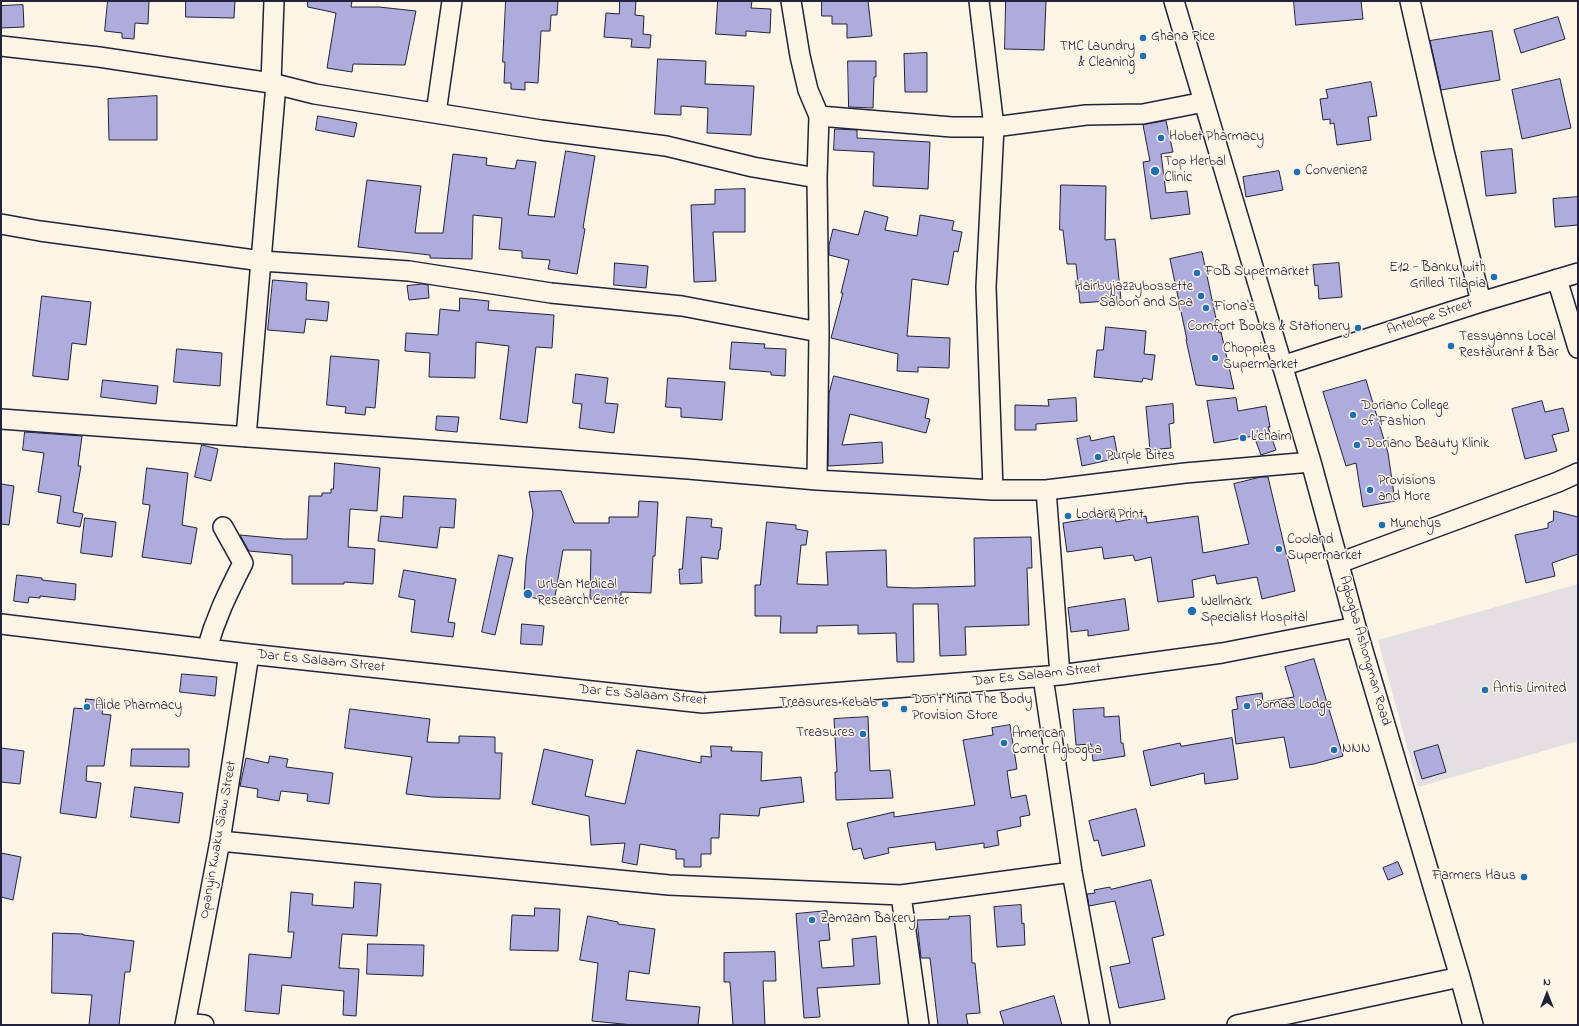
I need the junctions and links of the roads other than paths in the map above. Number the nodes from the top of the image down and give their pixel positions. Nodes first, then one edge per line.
1 (274, 1) edge
2 (452, 1) edge
3 (791, 1) edge
4 (979, 1) edge
5 (1174, 1) edge
6 (1410, 1) edge
7 (1, 46) edge
8 (273, 84) junction
9 (1204, 102) junction
10 (436, 112) junction
11 (819, 116) junction
12 (994, 127) junction
13 (817, 178) junction
14 (1, 224) edge
15 (262, 261) junction
16 (1578, 273) edge
17 (1557, 279) junction
18 (1481, 302) junction
19 (819, 332) junction
20 (1578, 348) edge
21 (1282, 366) junction
22 (1, 419) edge
23 (246, 437) junction
24 (1311, 462) junction
25 (1578, 473) edge
26 (817, 480) junction
27 (993, 490) junction
28 (1046, 490) junction
29 (223, 527) dead end
30 (1339, 563) junction
31 (1, 624) edge
32 (1356, 627) junction
33 (207, 649) junction
34 (249, 654) junction
35 (1052, 676) junction
36 (220, 841) junction
37 (1072, 872) junction
38 (901, 895) junction
39 (1460, 977) junction
40 (191, 1024) edge
41 (919, 1025) edge
42 (1100, 1025) edge
43 (1237, 1025) edge
44 (1473, 1025) edge

1 - 8 street
2 - 10 street
3 - 11 street
4 - 12 street
5 - 9 street, Agbogba Ashongman Road
6 - 18 street
7 - 8 street
8 - 10 street
8 - 15 street
9 - 12 street
9 - 21 street, Agbogba Ashongman Road
10 - 13 street
11 - 12 street
11 - 13 street
12 - 27 street
13 - 19 street
14 - 15 street
15 - 19 street
15 - 23 street
16 - 17 street, Antelope Street
17 - 18 street, Antelope Street
17 - 20 street
18 - 21 street, Antelope Street
19 - 26 street
21 - 24 street, Agbogba Ashongman Road
22 - 23 street
23 - 26 street
24 - 28 street
24 - 30 street, Agbogba Ashongman Road
25 - 30 street
26 - 27 street
27 - 28 street
28 - 35 street
29 - 33 street
30 - 32 street, Agbogba Ashongman Road
31 - 33 street, Dar Es Salaam Street
32 - 35 street, Dar Es Salaam Street
32 - 39 street, Agbogba Ashongman Road
33 - 34 street, Dar Es Salaam Street
34 - 35 street, Dar Es Salaam Street
34 - 36 street, Opanyin Kwaku Siaw Street
35 - 37 street
36 - 38 street
36 - 40 street, Opanyin Kwaku Siaw Street
37 - 38 street
37 - 42 street
38 - 41 street
39 - 43 street
39 - 44 street, Agbogba Ashongman Road

